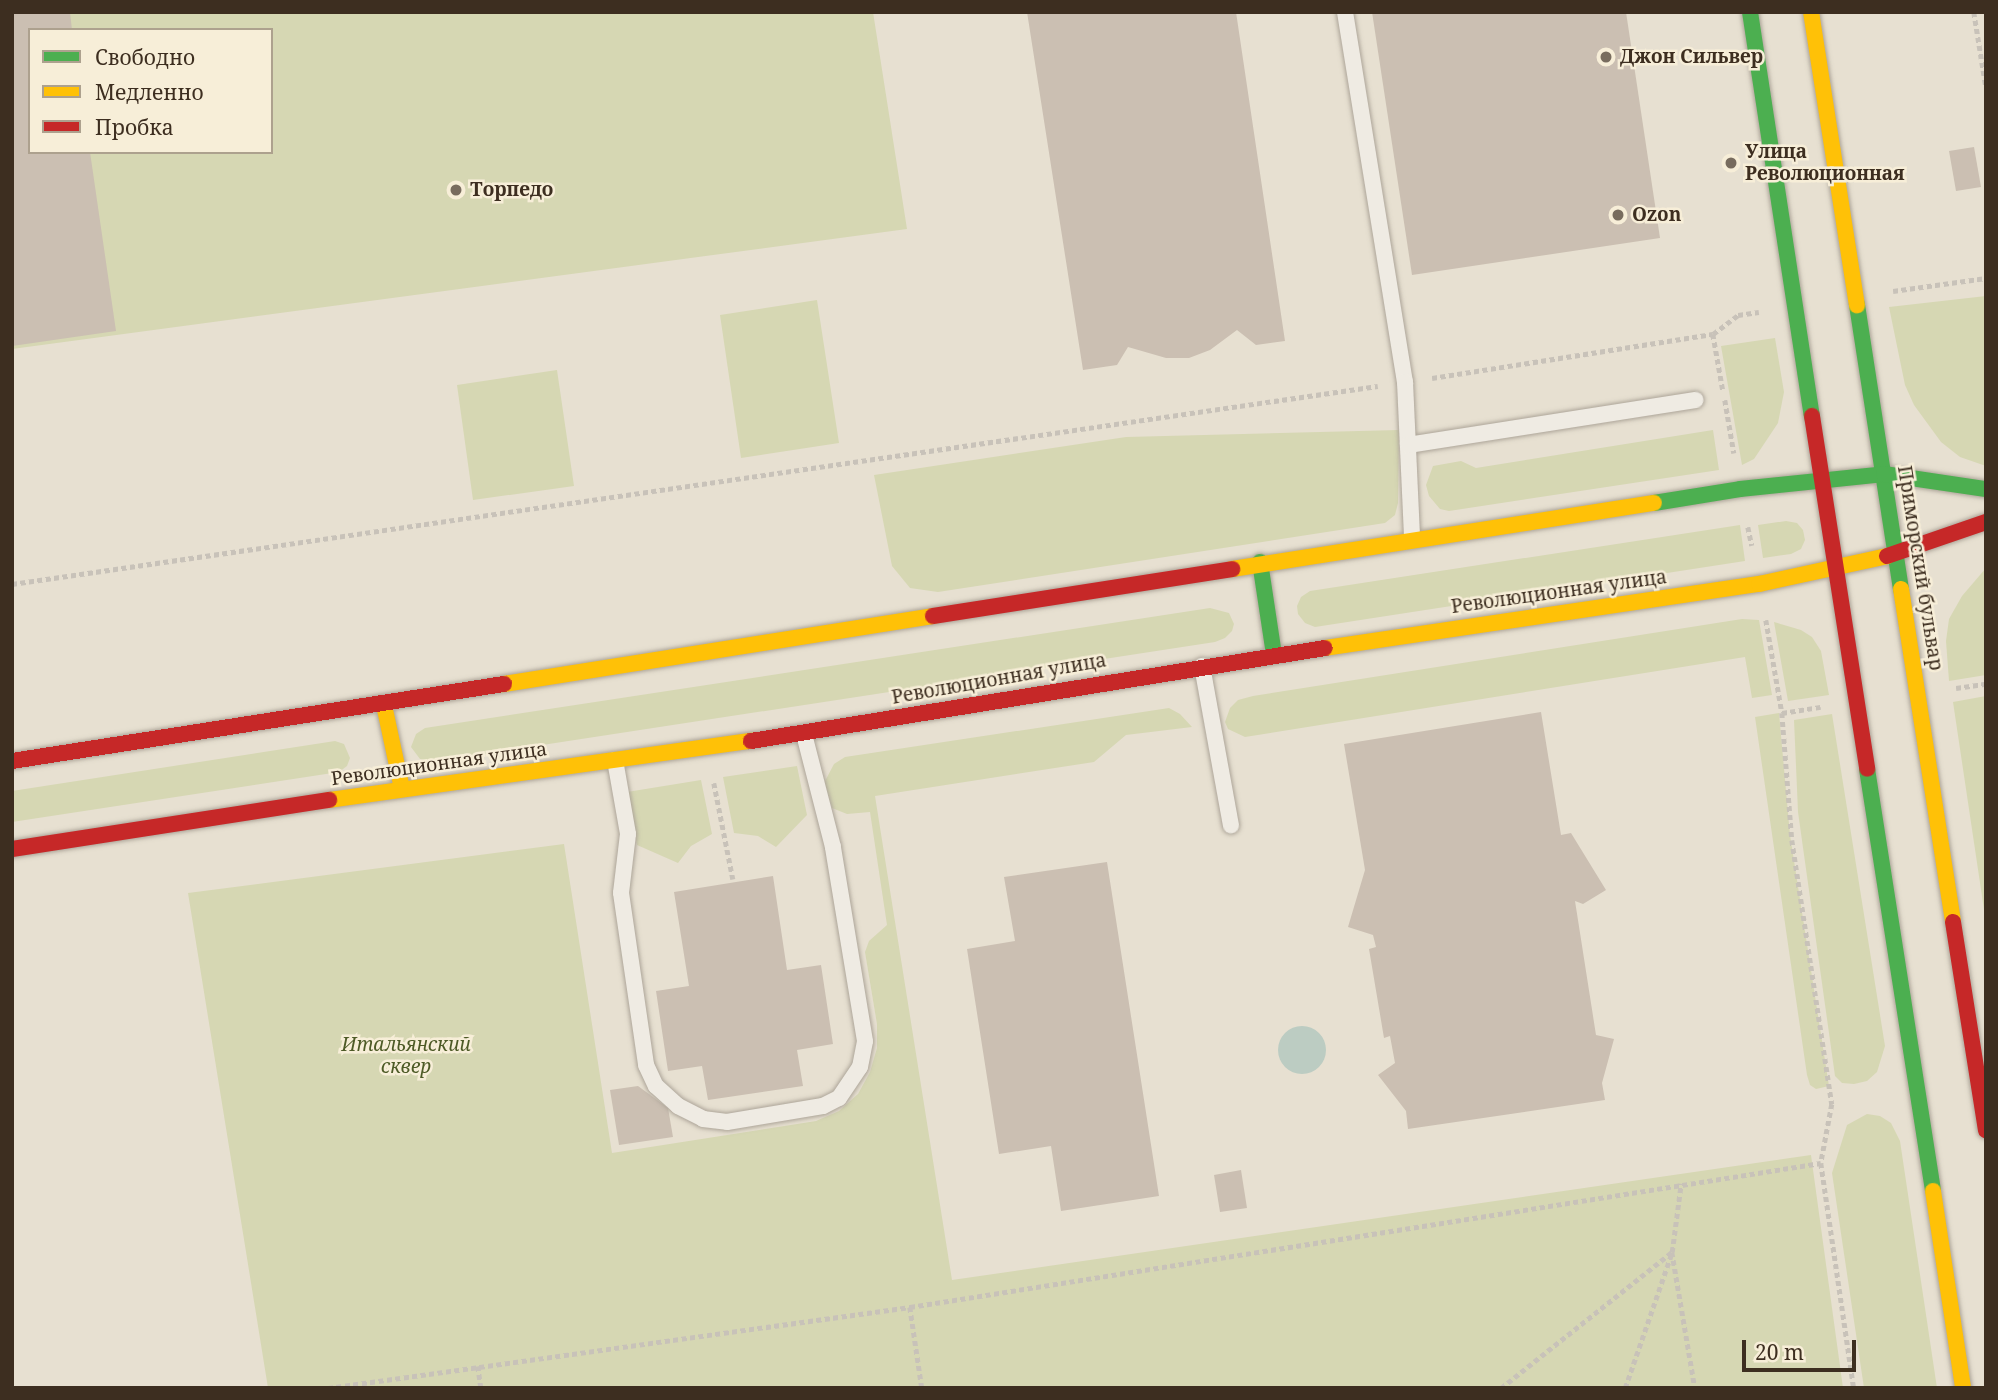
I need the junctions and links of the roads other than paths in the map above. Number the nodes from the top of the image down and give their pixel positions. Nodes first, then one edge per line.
1 (1345, 12) edge
2 (1750, 12) edge
3 (1811, 12) edge
4 (1695, 400) dead end
5 (1408, 445) junction
6 (1884, 474) junction
7 (1823, 480) junction
8 (1986, 489) edge
9 (1986, 522) edge
10 (1412, 539) junction
11 (1896, 554) junction
12 (1261, 562) junction
13 (1836, 567) junction
14 (1274, 654) junction
15 (1202, 666) junction
16 (384, 705) junction
17 (804, 734) junction
18 (615, 760) junction
19 (12, 761) edge
20 (402, 789) junction
21 (1231, 825) dead end
22 (12, 849) edge
23 (1986, 1130) edge
24 (1963, 1388) edge

1 - 5 lane
2 - 7 main road
3 - 6 main road, Приморский бульвар
4 - 5 lane
5 - 10 lane
6 - 7 main road
6 - 8 main road
6 - 11 main road, Приморский бульвар
7 - 10 main road
7 - 13 main road
9 - 11 main road, Революционная улица
10 - 12 main road
11 - 13 main road, Революционная улица
11 - 23 main road, Приморский бульвар
12 - 14 main road
12 - 16 main road
13 - 14 main road, Революционная улица
13 - 24 main road
14 - 15 main road, Революционная улица
15 - 17 main road, Революционная улица
15 - 21 lane
16 - 19 main road
16 - 20 main road
17 - 18 main road, Революционная улица
17 - 18 lane
18 - 20 main road, Революционная улица
20 - 22 main road, Революционная улица

